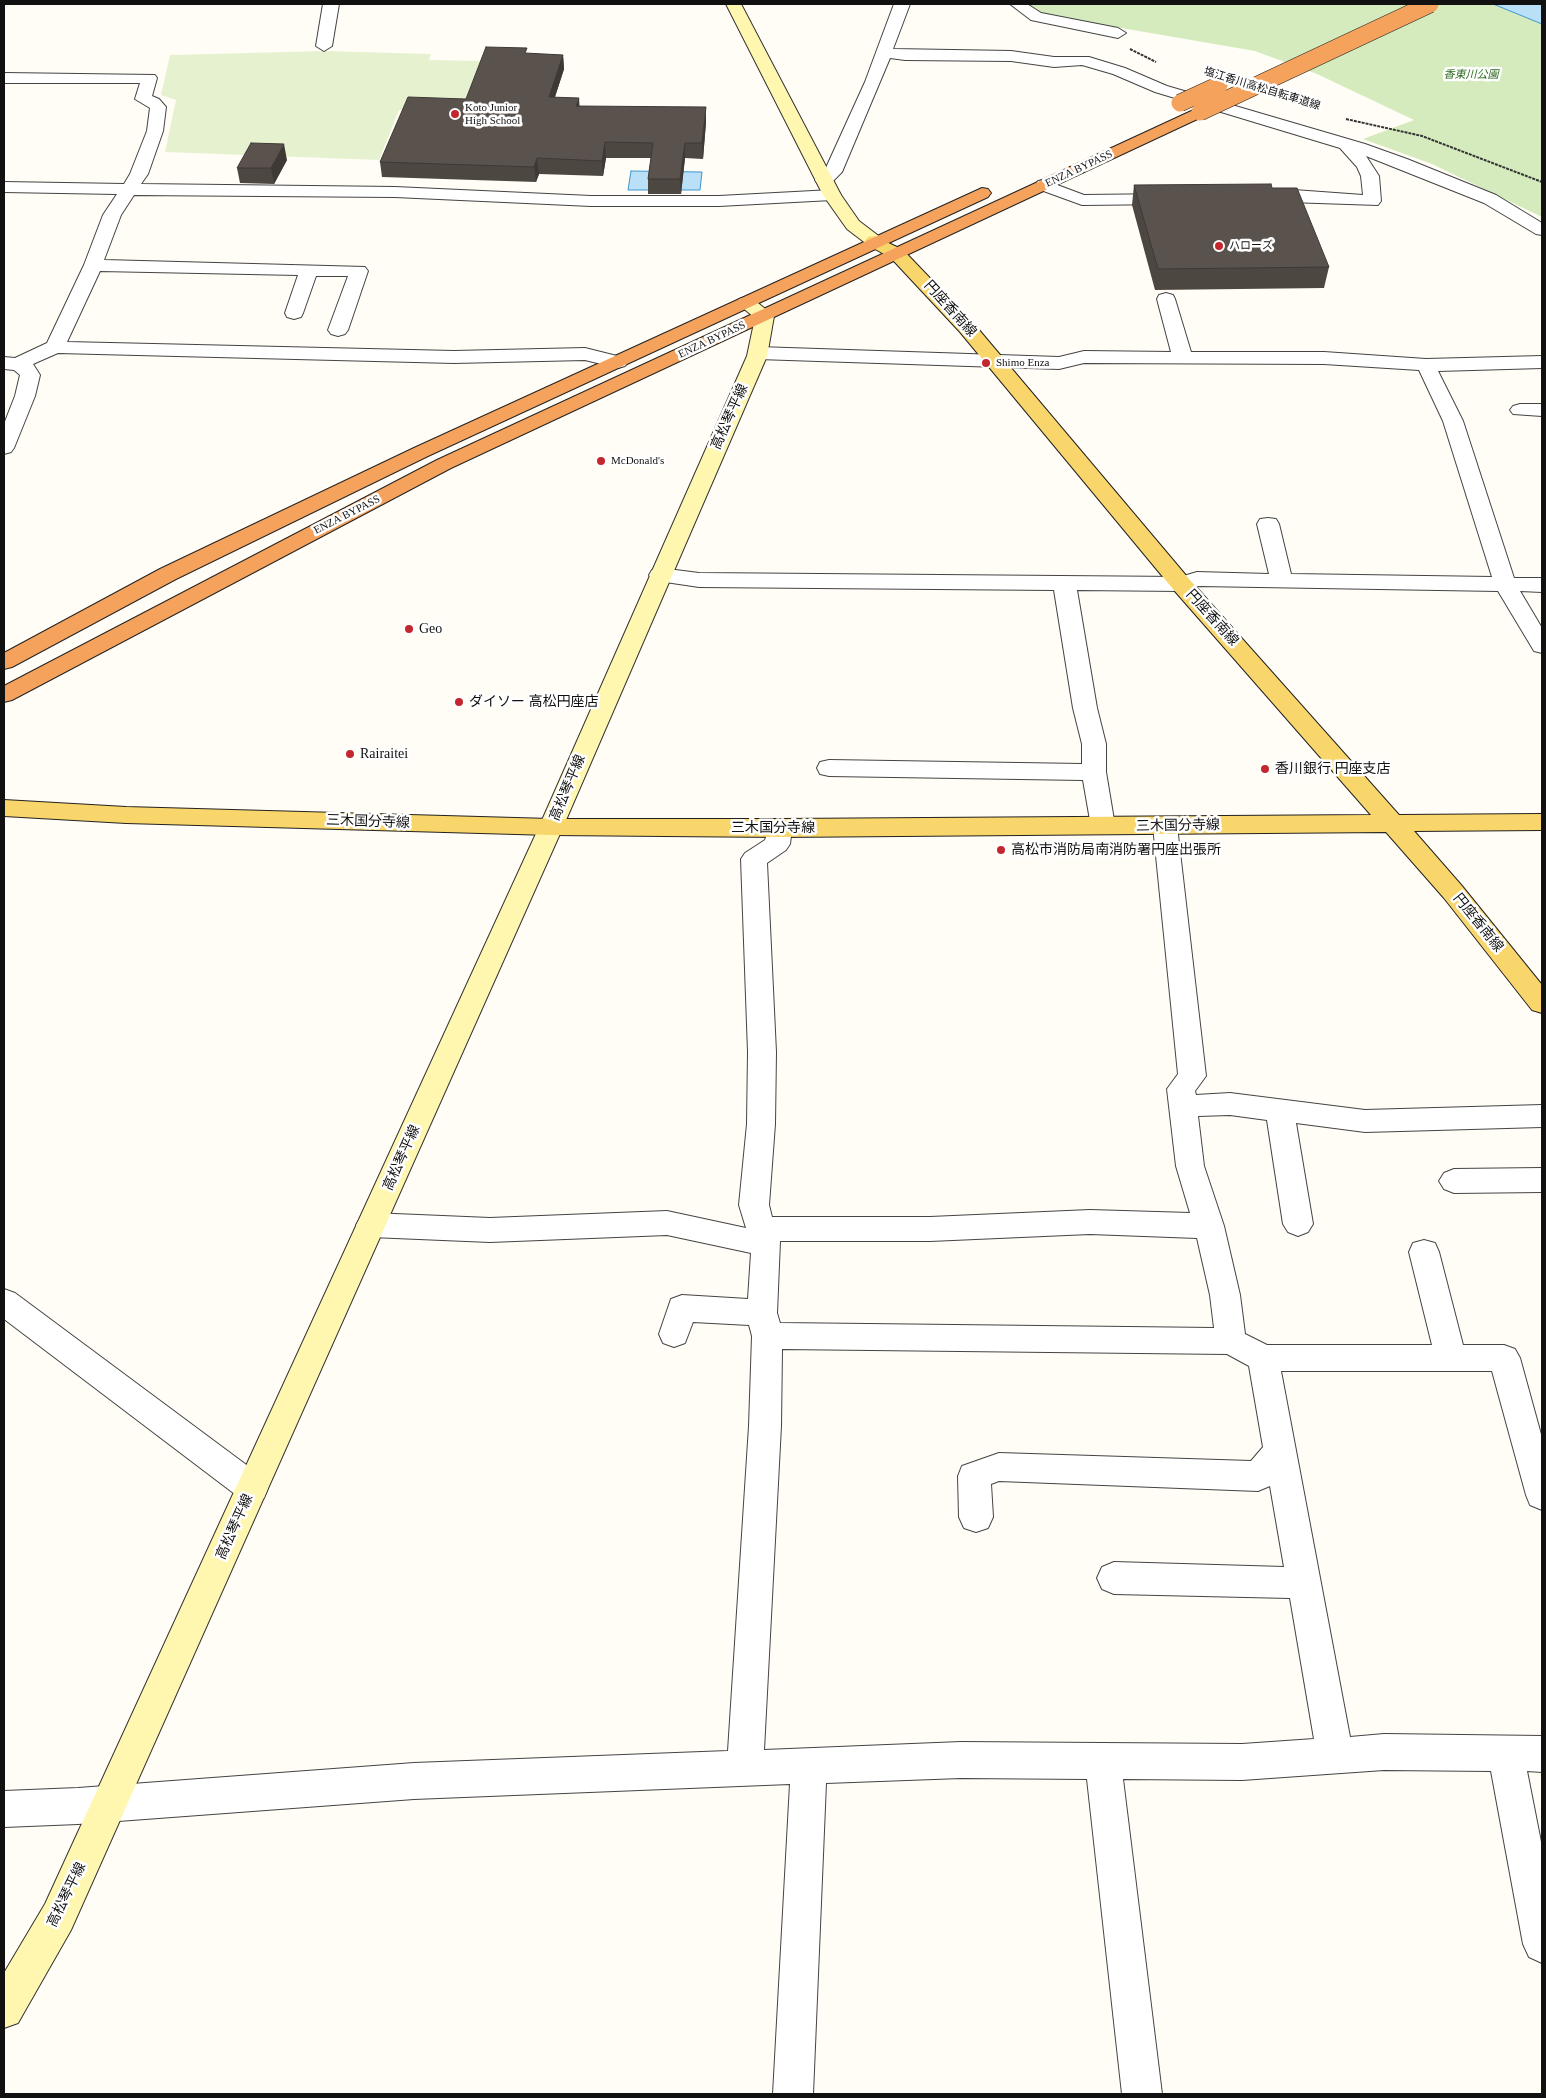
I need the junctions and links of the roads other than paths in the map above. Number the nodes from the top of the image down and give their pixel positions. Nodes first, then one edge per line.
1 (331, 4) edge
2 (733, 4) edge
3 (902, 4) edge
4 (1018, 4) edge
5 (1430, 4) edge
6 (1118, 33) dead end
7 (324, 46) dead end
8 (884, 52) junction
9 (4, 78) edge
10 (1232, 79) dead end
11 (1144, 120) dead end
12 (1346, 144) junction
13 (1000, 185) dead end
14 (1044, 185) junction
15 (4, 187) edge
16 (828, 188) junction
17 (131, 189) junction
18 (1189, 198) edge
19 (1248, 198) edge
20 (1542, 230) edge
21 (874, 241) junction
22 (897, 254) junction
23 (93, 265) junction
24 (310, 270) junction
25 (1166, 299) edge
26 (756, 310) junction
27 (294, 313) dead end
28 (338, 330) dead end
29 (54, 347) junction
30 (758, 353) junction
31 (1184, 359) junction
32 (994, 360) junction
33 (618, 362) junction
34 (1542, 362) edge
35 (11, 363) edge
36 (1426, 365) junction
37 (1520, 410) dead end
38 (1542, 410) edge
39 (4, 448) edge
40 (1268, 524) dead end
41 (660, 575) junction
42 (1282, 581) junction
43 (1065, 583) junction
44 (1182, 584) junction
45 (1504, 585) junction
46 (1542, 585) edge
47 (1542, 646) edge
48 (4, 662) edge
49 (4, 695) edge
50 (829, 768) dead end
51 (1094, 772) junction
52 (4, 808) edge
53 (1390, 822) junction
54 (1542, 822) edge
55 (1103, 826) junction
56 (1165, 826) junction
57 (552, 827) junction
58 (780, 828) junction
59 (1542, 1003) edge
60 (1184, 1106) junction
61 (1280, 1110) junction
62 (1542, 1116) edge
63 (1542, 1180) edge
64 (1454, 1181) dead end
65 (1298, 1224) dead end
66 (371, 1226) junction
67 (1209, 1226) junction
68 (764, 1236) junction
69 (1424, 1252) dead end
70 (4, 1302) edge
71 (764, 1324) junction
72 (674, 1334) dead end
73 (1231, 1340) junction
74 (1451, 1357) junction
75 (1263, 1358) junction
76 (1280, 1451) junction
77 (252, 1488) junction
78 (1542, 1495) edge
79 (976, 1517) dead end
80 (1114, 1578) dead end
81 (1304, 1583) junction
82 (1506, 1753) junction
83 (1542, 1754) edge
84 (1335, 1755) junction
85 (1103, 1761) junction
86 (809, 1766) junction
87 (745, 1768) junction
88 (110, 1802) junction
89 (4, 1809) edge
90 (1542, 1944) edge
91 (4, 2009) edge
92 (793, 2094) edge
93 (1142, 2094) edge

1 - 7 street
2 - 16 main road
3 - 8 street
4 - 6 street
5 - 14 highway, ENZA BYPASS, bridge
8 - 12 street
8 - 16 street
9 - 17 street
10 - 11 highway, bridge
12 - 19 street
12 - 20 street
13 - 21 highway, ENZA BYPASS
14 - 18 street
14 - 22 highway, ENZA BYPASS
15 - 17 street
16 - 17 street
16 - 21 main road
17 - 23 street
21 - 22 main road, 円座香南線
21 - 26 highway, ENZA BYPASS
22 - 26 highway, ENZA BYPASS
22 - 32 main road, 円座香南線
23 - 24 street
23 - 29 street
24 - 27 street
24 - 28 street
25 - 31 street
26 - 30 main road, 高松琴平線
26 - 33 highway, ENZA BYPASS
26 - 49 highway, ENZA BYPASS
29 - 33 street
29 - 35 street
30 - 32 street
30 - 41 main road, 高松琴平線
31 - 32 street
31 - 36 street
32 - 44 main road, 円座香南線
33 - 48 highway, ENZA BYPASS
34 - 36 street
35 - 39 street
36 - 45 street
37 - 38 street
40 - 42 street
41 - 43 street
41 - 57 main road, 高松琴平線
42 - 44 street
42 - 45 street
43 - 44 street
43 - 51 street
44 - 53 main road, 円座香南線
45 - 46 street
45 - 47 street
50 - 51 street
51 - 55 street
52 - 57 main road, 三木国分寺線
53 - 54 main road, 三木国分寺線
53 - 56 main road, 三木国分寺線
53 - 59 main road, 円座香南線
55 - 56 main road, 三木国分寺線
55 - 58 main road, 三木国分寺線
56 - 60 street
57 - 58 main road, 三木国分寺線
57 - 66 main road, 高松琴平線
58 - 68 street
60 - 61 street
60 - 67 street
61 - 62 street
61 - 65 street
63 - 64 street
66 - 68 street
66 - 77 main road, 高松琴平線
67 - 68 street
67 - 73 street
68 - 71 street
69 - 74 street
70 - 77 street
71 - 72 street
71 - 73 street
71 - 87 street
73 - 75 street
74 - 75 street
74 - 78 street
75 - 76 street
76 - 79 street
76 - 81 street
77 - 88 main road, 高松琴平線
80 - 81 street
81 - 84 street
82 - 83 street
82 - 84 street
82 - 90 street
84 - 85 street
85 - 86 street
85 - 93 street
86 - 87 street
86 - 92 street
87 - 88 street
88 - 89 street
88 - 91 main road, 高松琴平線

